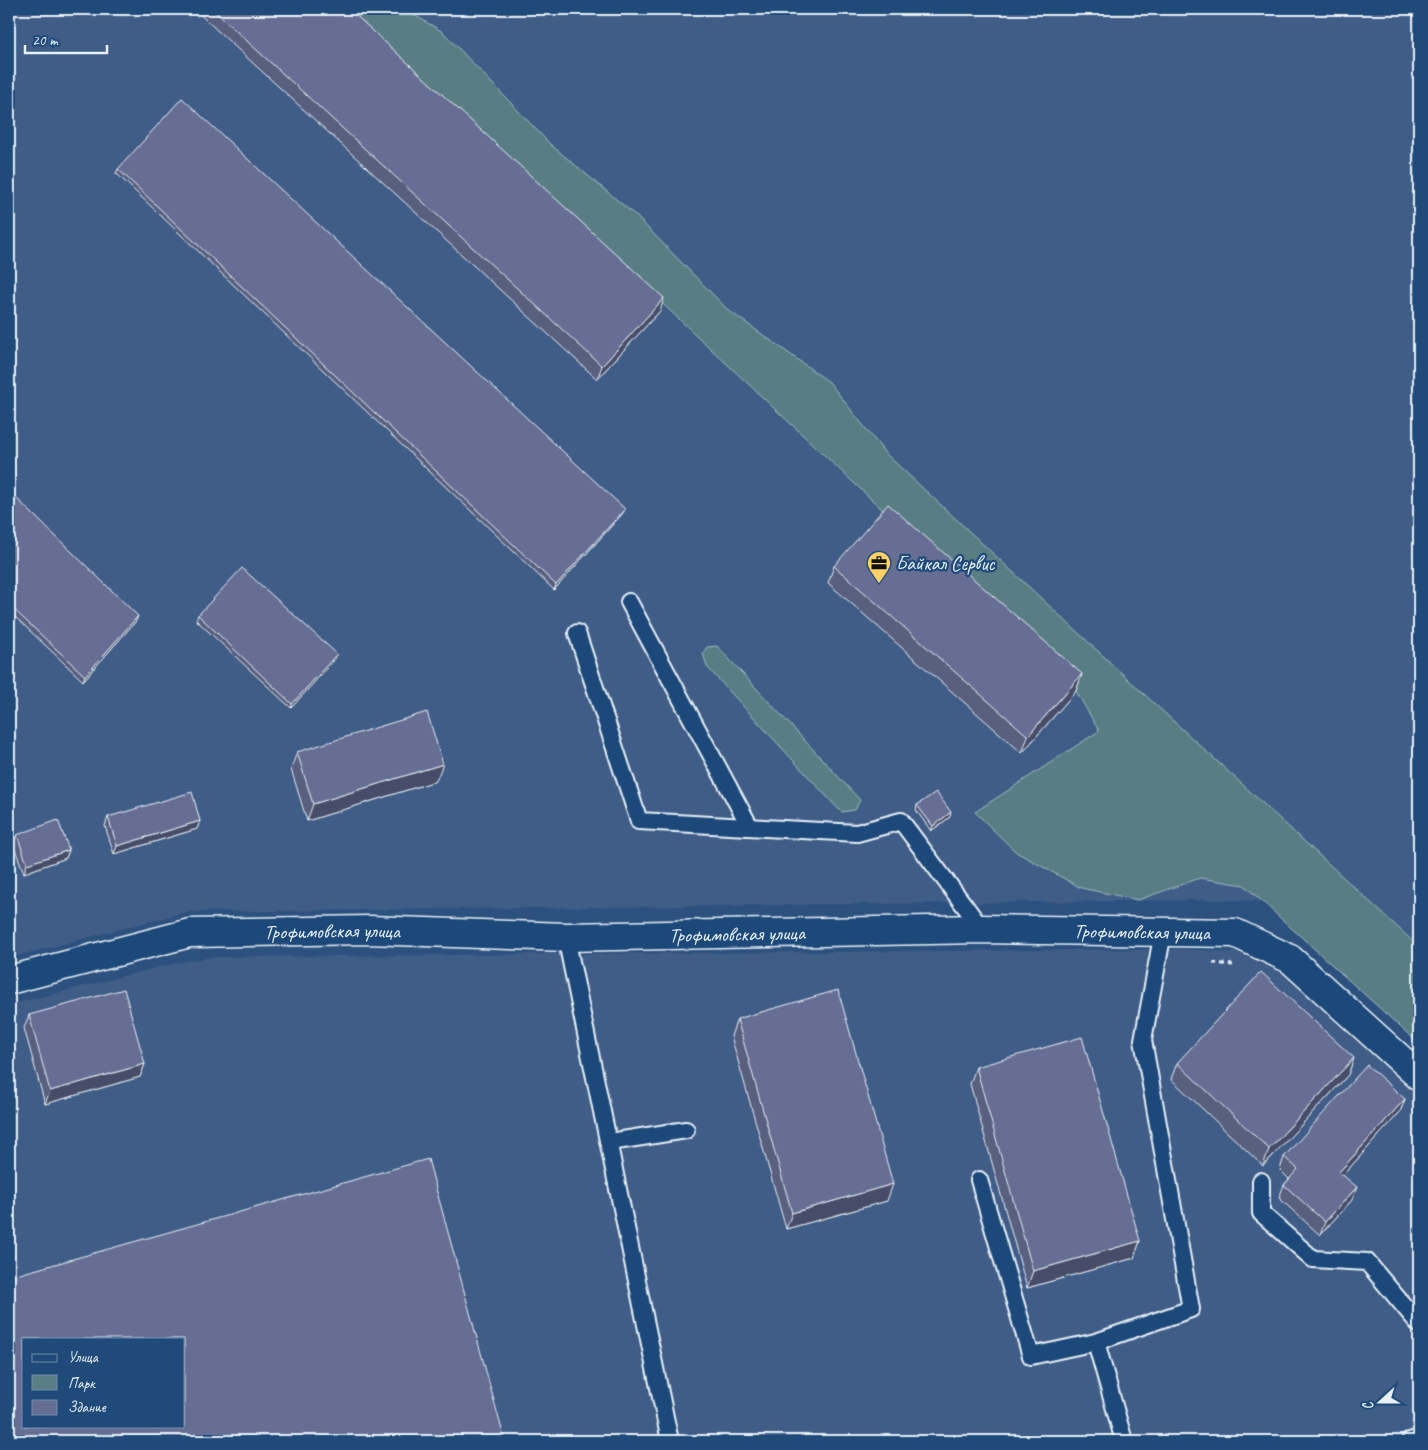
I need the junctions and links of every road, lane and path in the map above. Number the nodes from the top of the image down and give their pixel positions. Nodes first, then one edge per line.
1 (629, 602) dead end
2 (577, 633) dead end
3 (750, 827) junction
4 (982, 929) junction
5 (1163, 932) junction
6 (566, 936) junction
7 (1205, 962) dead end
8 (1242, 966) dead end
9 (9, 980) edge
10 (1419, 1076) edge
11 (686, 1130) dead end
12 (610, 1142) junction
13 (979, 1180) dead end
14 (1261, 1181) dead end
15 (1419, 1324) edge
16 (1096, 1342) junction
17 (1419, 1438) edge
18 (670, 1441) edge
19 (1124, 1441) edge
20 (1410, 1441) edge

1 - 3 lane
2 - 3 lane
3 - 4 lane
4 - 5 street, Трофимовская улица
4 - 6 street, Трофимовская улица
5 - 10 street, Трофимовская улица
5 - 16 lane
6 - 9 street, Трофимовская улица
6 - 12 lane
7 - 8 path
11 - 12 lane
12 - 18 lane
13 - 16 lane
14 - 15 lane
16 - 19 lane
17 - 20 lane

